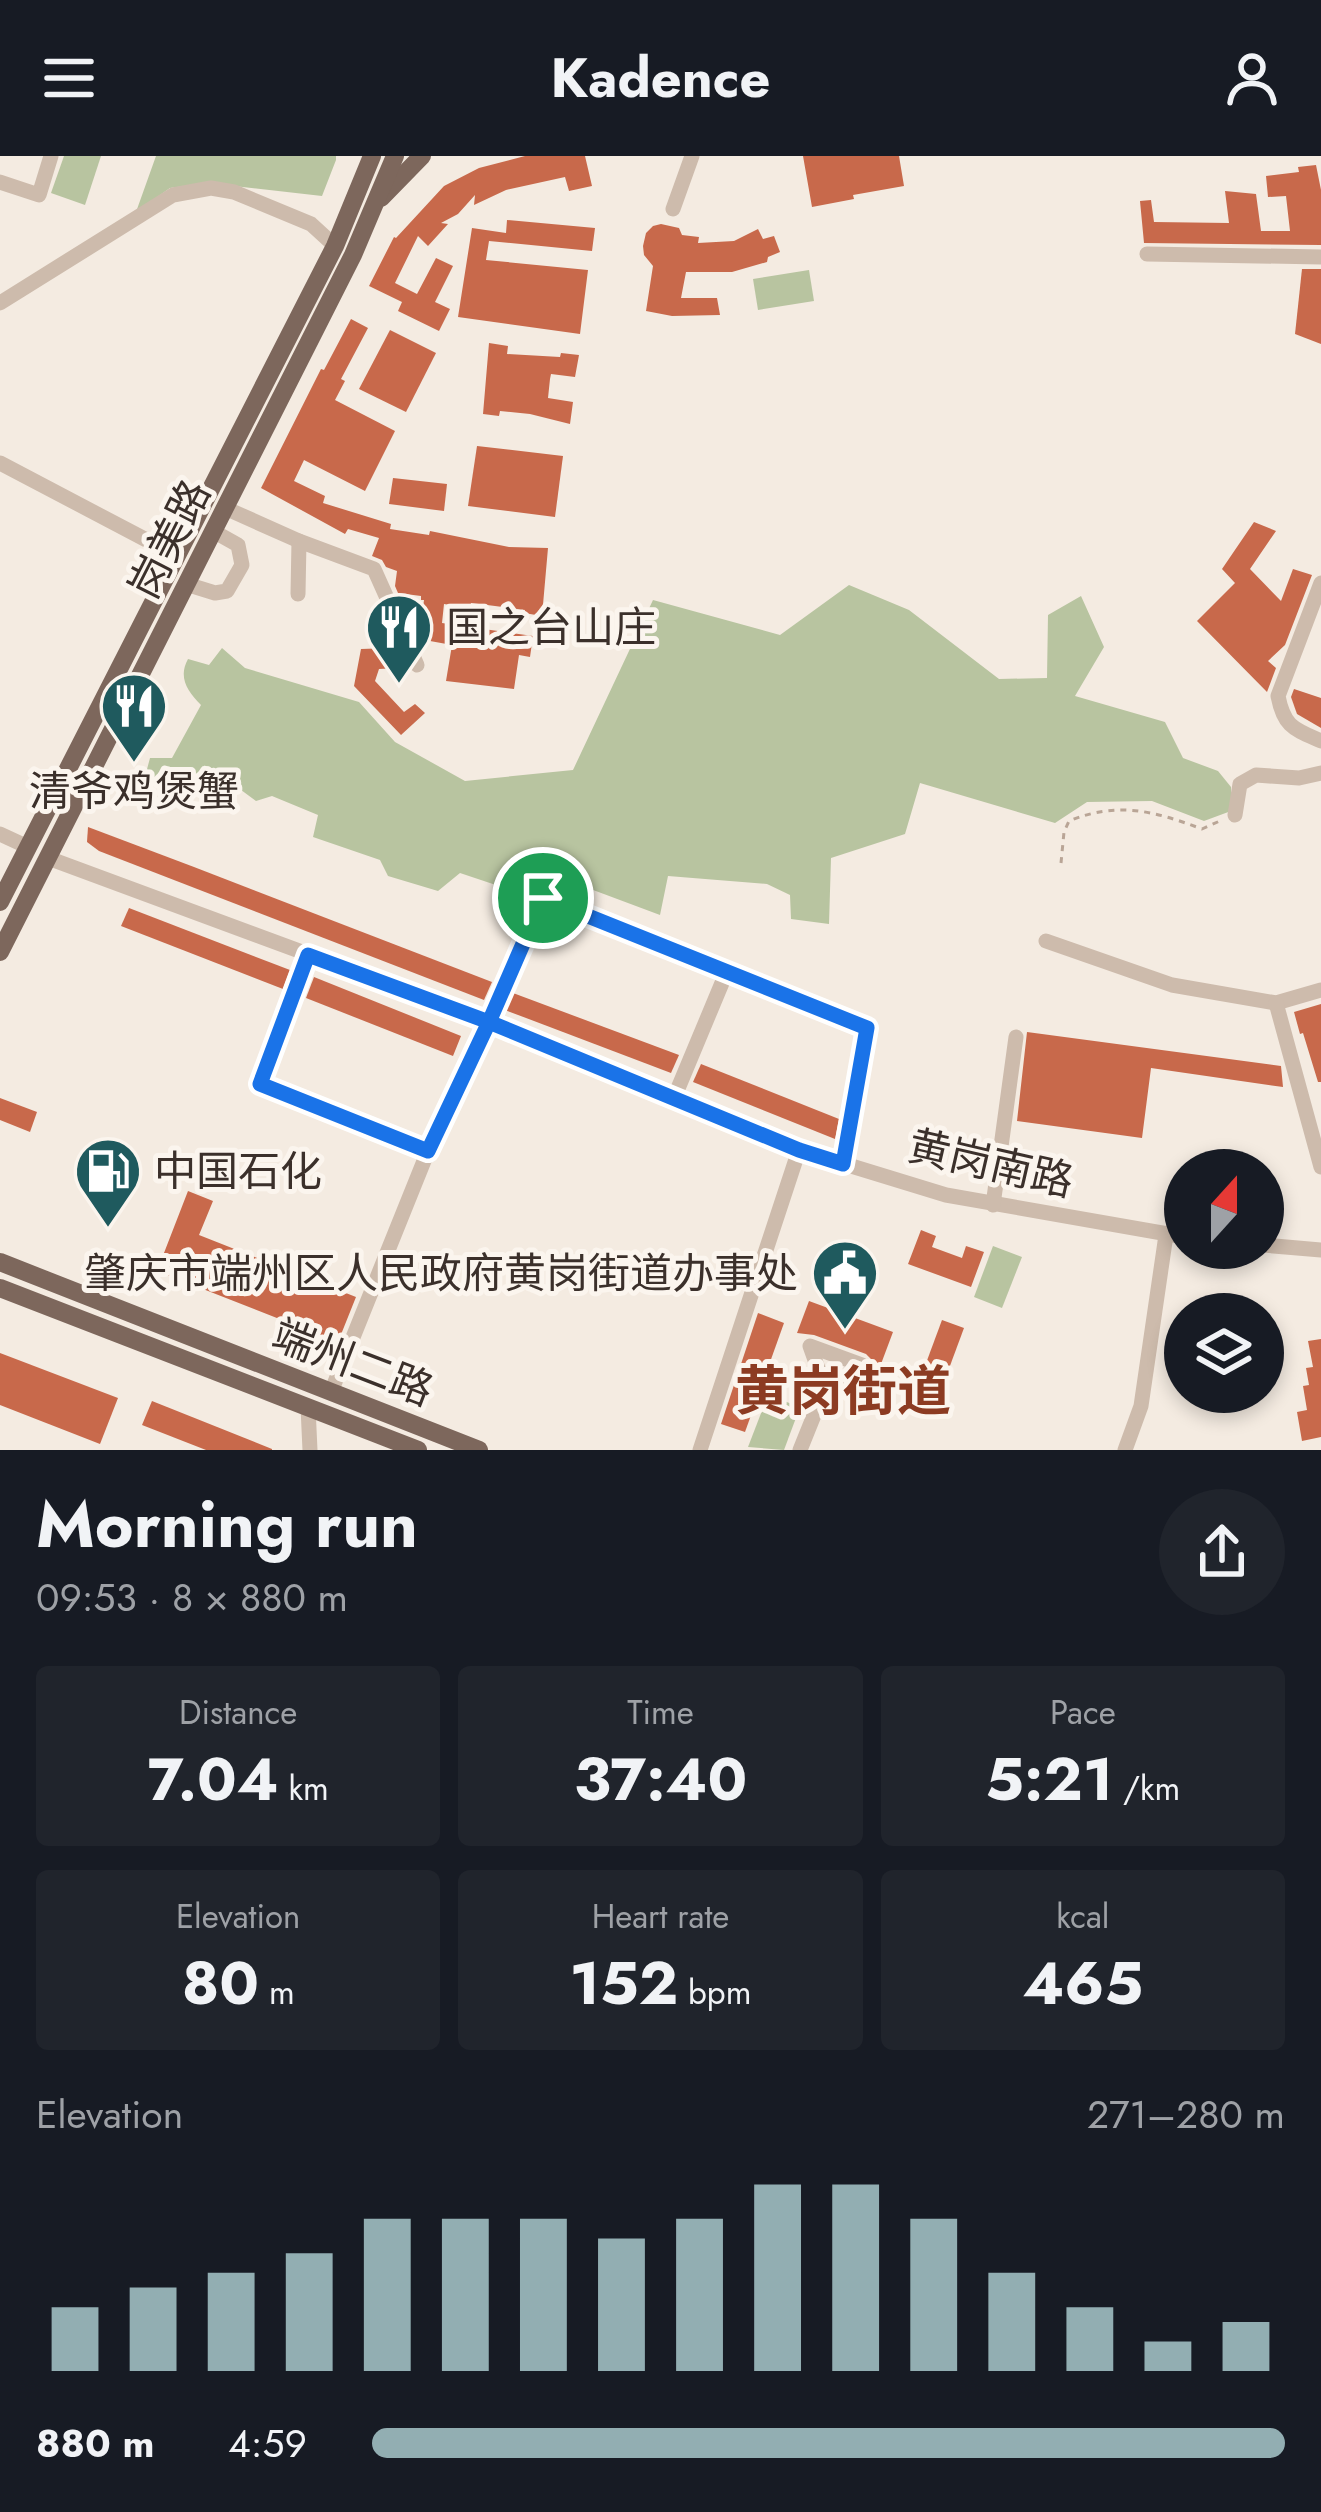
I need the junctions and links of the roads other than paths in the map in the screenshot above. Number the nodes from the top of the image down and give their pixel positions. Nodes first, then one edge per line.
1 (51, 156) edge
2 (368, 156) edge
3 (422, 156) edge
4 (692, 156) edge
5 (392, 157) edge
6 (0, 182) edge
7 (373, 205) junction
8 (673, 209) dead end
9 (335, 246) junction
10 (1147, 254) dead end
11 (1321, 257) edge
12 (0, 303) edge
13 (0, 463) edge
14 (225, 508) junction
15 (213, 531) junction
16 (298, 541) junction
17 (177, 556) junction
18 (1321, 583) edge
19 (186, 584) junction
20 (298, 594) dead end
21 (417, 665) dead end
22 (1321, 742) edge
23 (1321, 772) edge
24 (1235, 815) road end
25 (0, 834) edge
26 (28, 848) junction
27 (48, 857) junction
28 (0, 902) edge
29 (1046, 941) dead end
30 (0, 952) edge
31 (308, 955) junction
32 (727, 971) junction
33 (1321, 990) edge
34 (1276, 1004) junction
35 (489, 1022) junction
36 (1016, 1037) dead end
37 (674, 1098) junction
38 (799, 1150) junction
39 (428, 1151) junction
40 (843, 1164) junction
41 (1321, 1167) edge
42 (993, 1205) junction
43 (1164, 1235) edge
44 (1284, 1247) edge
45 (1164, 1249) edge
46 (1321, 1250) edge
47 (0, 1262) edge
48 (0, 1288) edge
49 (126, 1313) junction
50 (118, 1334) junction
51 (825, 1388) dead end
52 (331, 1392) junction
53 (308, 1407) junction
54 (310, 1450) edge
55 (418, 1450) edge
56 (479, 1450) edge
57 (700, 1450) edge
58 (800, 1450) edge
59 (1125, 1450) edge

1 - 6 street
2 - 9 main road, 岗美路
3 - 7 main road
4 - 8 street
5 - 7 main road, 岗美路
7 - 14 main road, 岗美路
9 - 12 street
9 - 17 main road, 岗美路
10 - 11 street
13 - 17 street
14 - 15 main road, 岗美路
14 - 16 street
15 - 19 main road, 岗美路
15 - 19 street
16 - 20 street
16 - 21 street
17 - 26 main road, 岗美路
18 - 22 street
19 - 27 main road, 岗美路
23 - 24 street
25 - 26 street
26 - 28 main road, 岗美路
27 - 30 main road, 岗美路
27 - 31 street, 黄岗南路
29 - 34 street
31 - 35 street, 黄岗南路
31 - 39 street
32 - 35 street
32 - 37 street
32 - 40 street
33 - 34 street
34 - 41 street
35 - 37 street, 黄岗南路
35 - 39 street
36 - 42 street
37 - 38 street, 黄岗南路
38 - 40 street, 黄岗南路
38 - 57 street
39 - 52 street
40 - 42 street, 黄岗南路
42 - 43 street, 黄岗南路
44 - 46 street
45 - 59 street
47 - 49 main road, 端州二路
48 - 50 main road, 端州二路
49 - 50 main road
49 - 52 main road, 端州二路
50 - 53 main road, 端州二路
51 - 58 street
52 - 56 main road, 端州二路
53 - 54 street
53 - 55 main road, 端州二路

